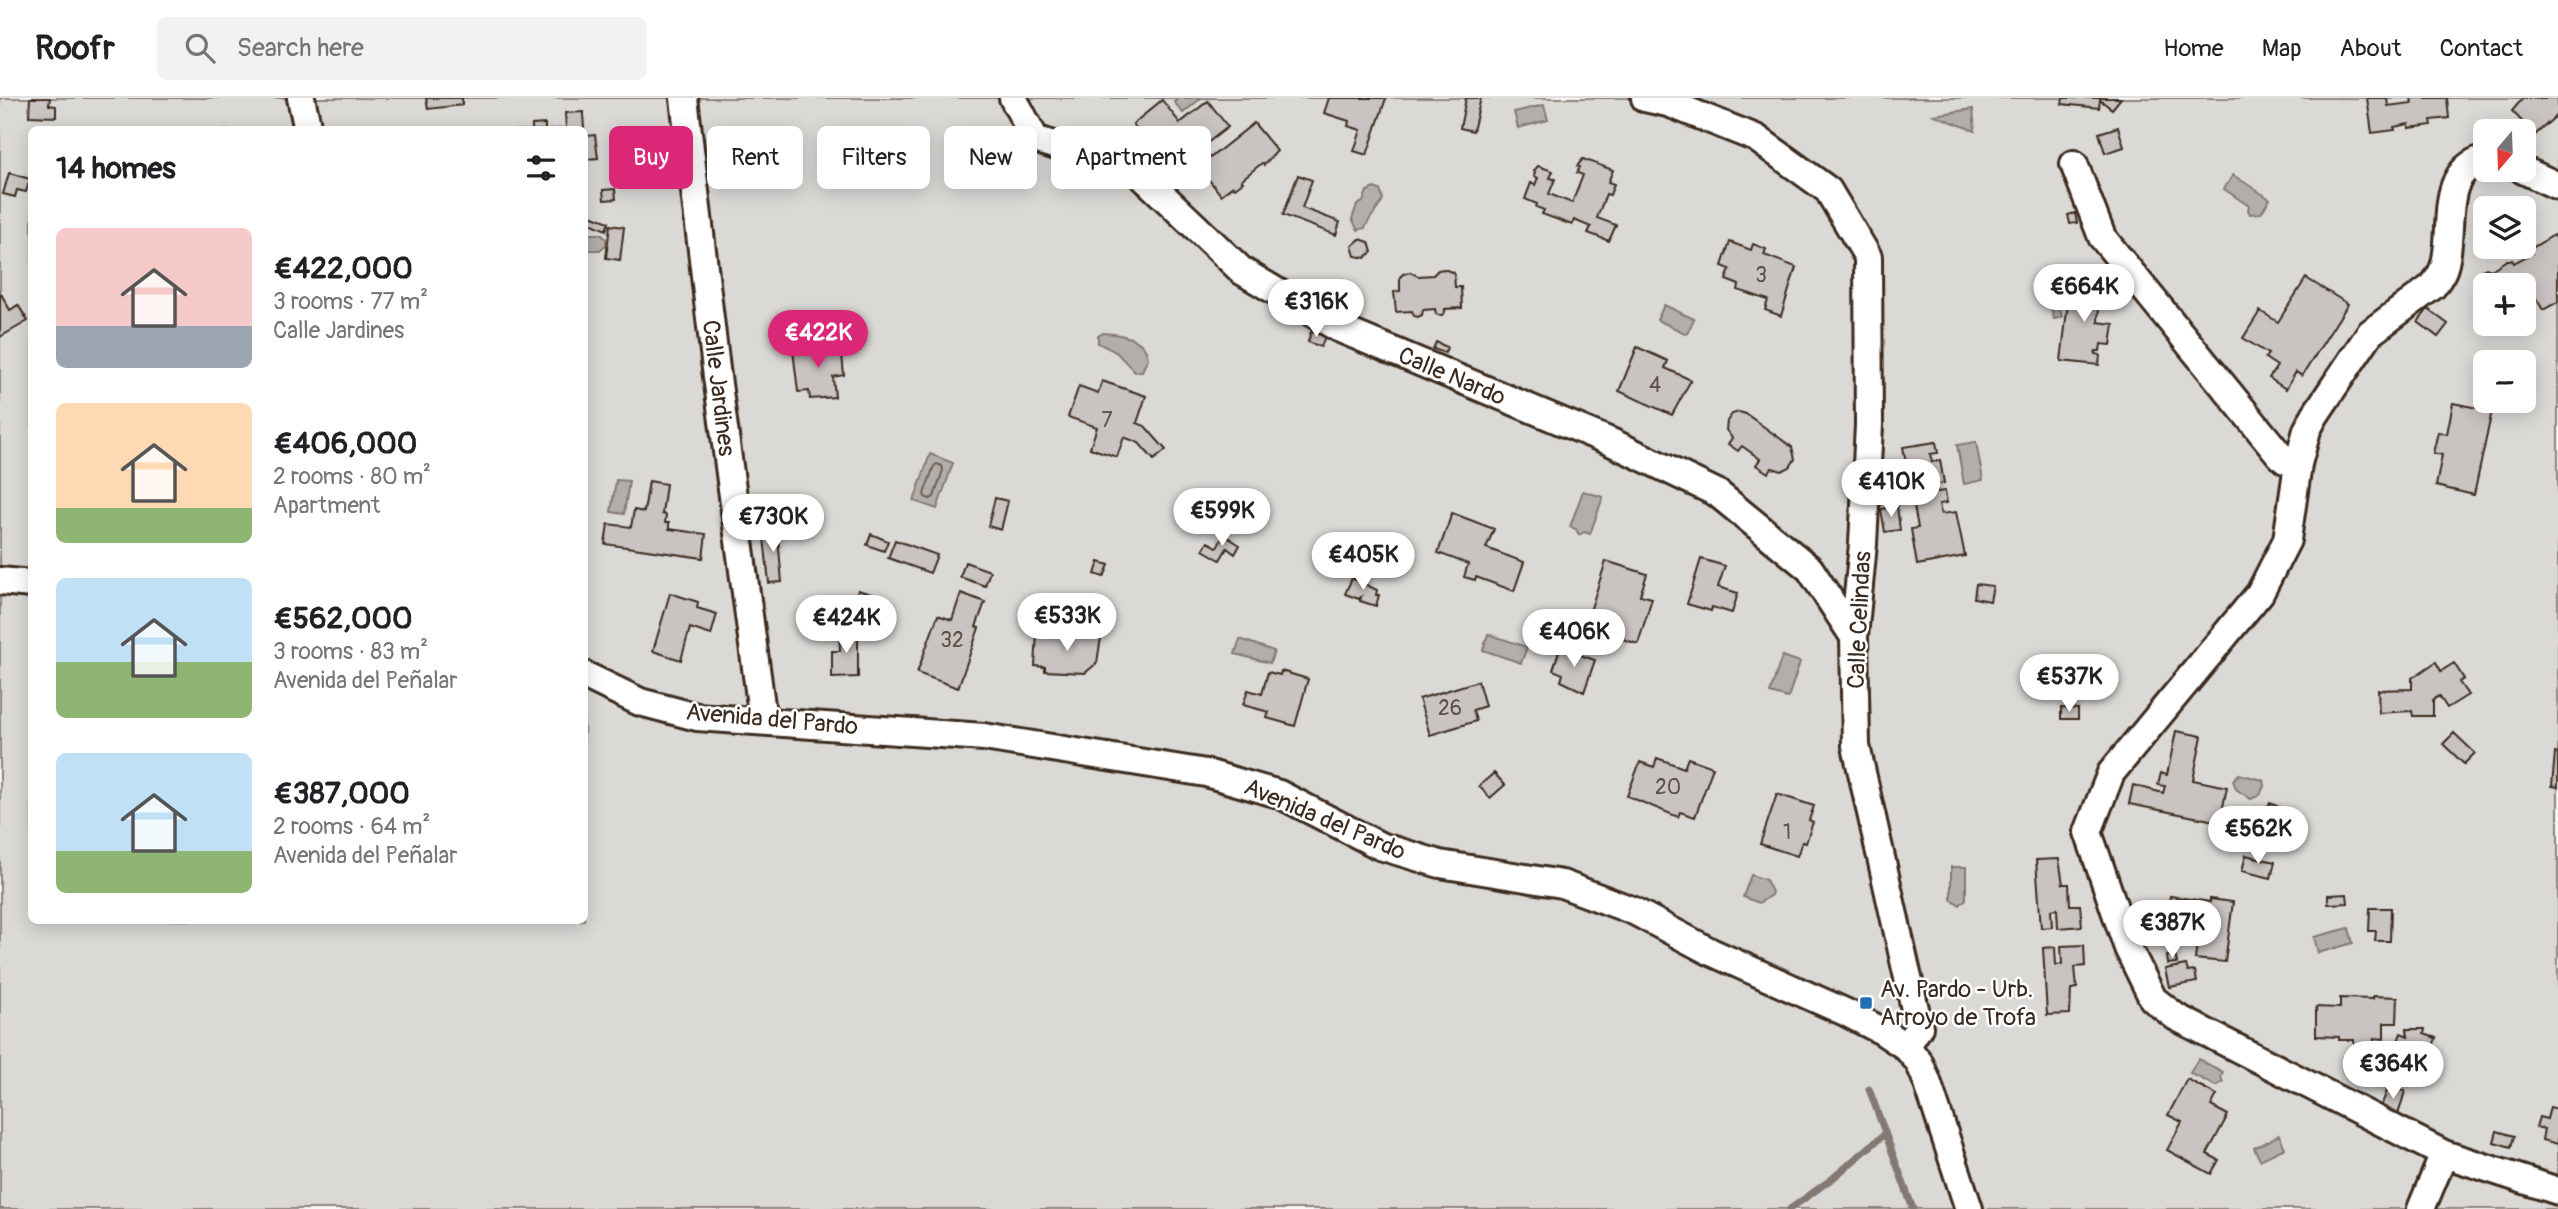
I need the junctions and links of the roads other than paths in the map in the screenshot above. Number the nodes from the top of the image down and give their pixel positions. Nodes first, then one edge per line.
1 (301, 98) edge
2 (684, 98) edge
3 (1013, 98) edge
4 (1645, 98) edge
5 (307, 126) edge
6 (2074, 164) dead end
7 (2473, 164) edge
8 (2536, 176) edge
9 (2558, 187) edge
10 (2298, 464) junction
11 (0, 582) edge
12 (28, 584) edge
13 (1854, 637) junction
14 (588, 677) edge
15 (763, 720) junction
16 (1906, 1048) junction
17 (2444, 1154) junction
18 (2558, 1191) edge
19 (1969, 1209) edge
20 (2421, 1209) edge

1 - 5 street
2 - 15 street, Calle Jardines
3 - 13 street, Calle Nardo
4 - 13 street, Calle Celindas
6 - 10 street
7 - 10 street
8 - 9 street
10 - 17 street
11 - 12 street
13 - 16 street, Calle Celindas
14 - 15 street, Avenida del Pardo
15 - 16 street, Avenida del Pardo
16 - 19 street, Avenida del Pardo
17 - 18 street
17 - 20 street

